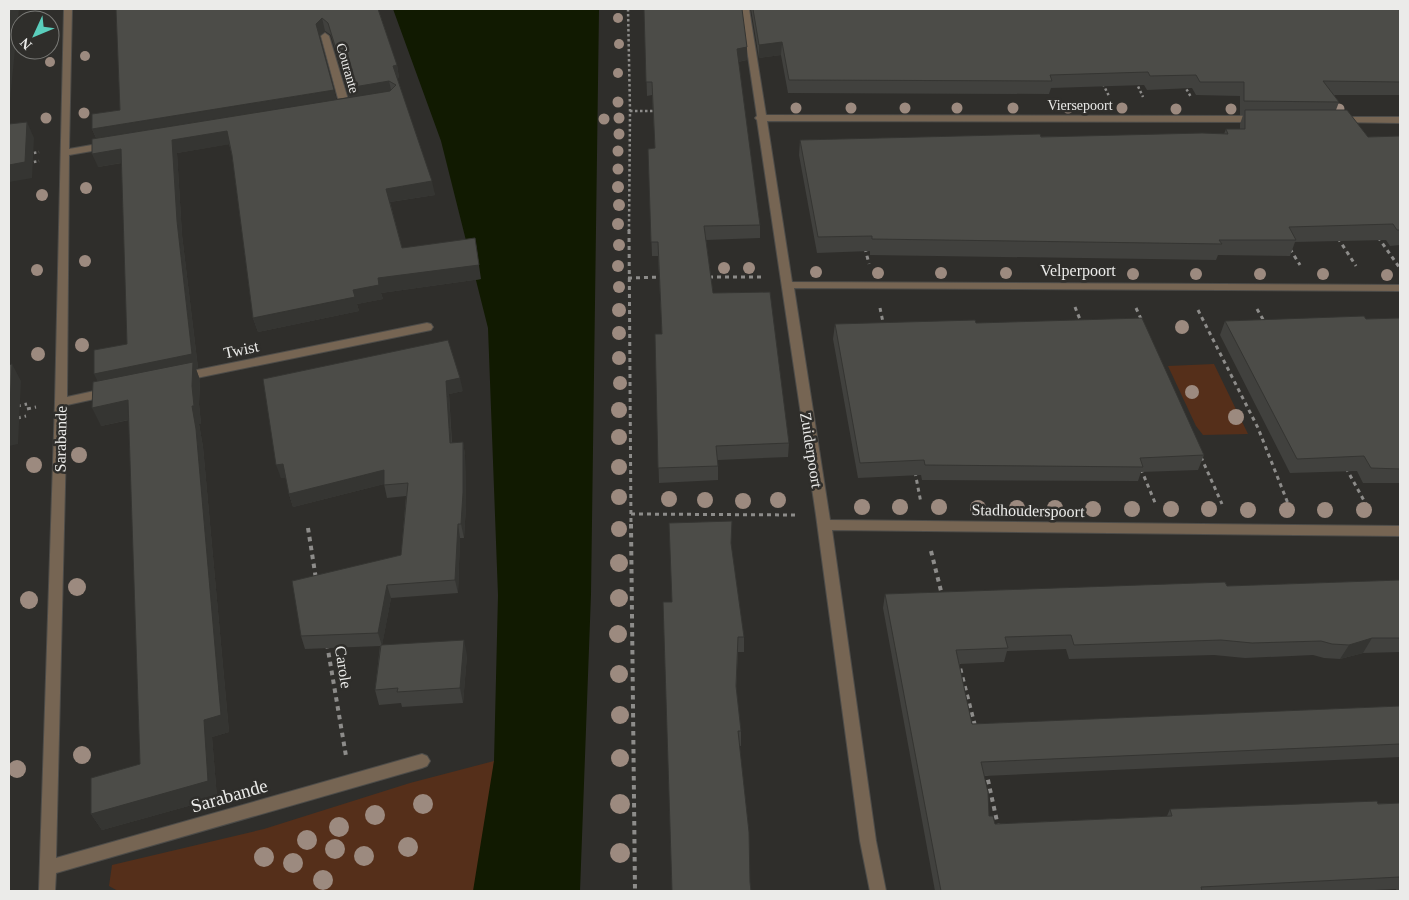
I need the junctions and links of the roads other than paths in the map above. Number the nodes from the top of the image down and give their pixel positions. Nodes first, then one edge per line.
1 (68, 9) edge
2 (745, 9) edge
3 (325, 36) edge
4 (345, 106) edge
5 (760, 118) junction
6 (1270, 119) edge
7 (1324, 120) edge
8 (1400, 120) edge
9 (120, 143) edge
10 (64, 153) junction
11 (786, 281) junction
12 (1400, 288) edge
13 (427, 327) dead end
14 (168, 380) edge
15 (122, 390) edge
16 (61, 402) junction
17 (823, 520) junction
18 (1400, 531) edge
19 (422, 761) dead end
20 (47, 868) junction
21 (47, 891) edge
22 (878, 891) edge

1 - 10 street, Sarabande
2 - 5 street, Zuiderpoort
3 - 4 street, Courante
5 - 6 street, Viersepoort
5 - 11 street, Zuiderpoort
7 - 8 street
9 - 10 street
10 - 16 street, Sarabande
11 - 12 street, Velperpoort
11 - 17 street, Zuiderpoort
13 - 14 street, Twist
15 - 16 street
16 - 20 street, Sarabande
17 - 18 street, Stadhouderspoort
17 - 22 street, Zuiderpoort
19 - 20 street, Sarabande
20 - 21 street, Sarabande

